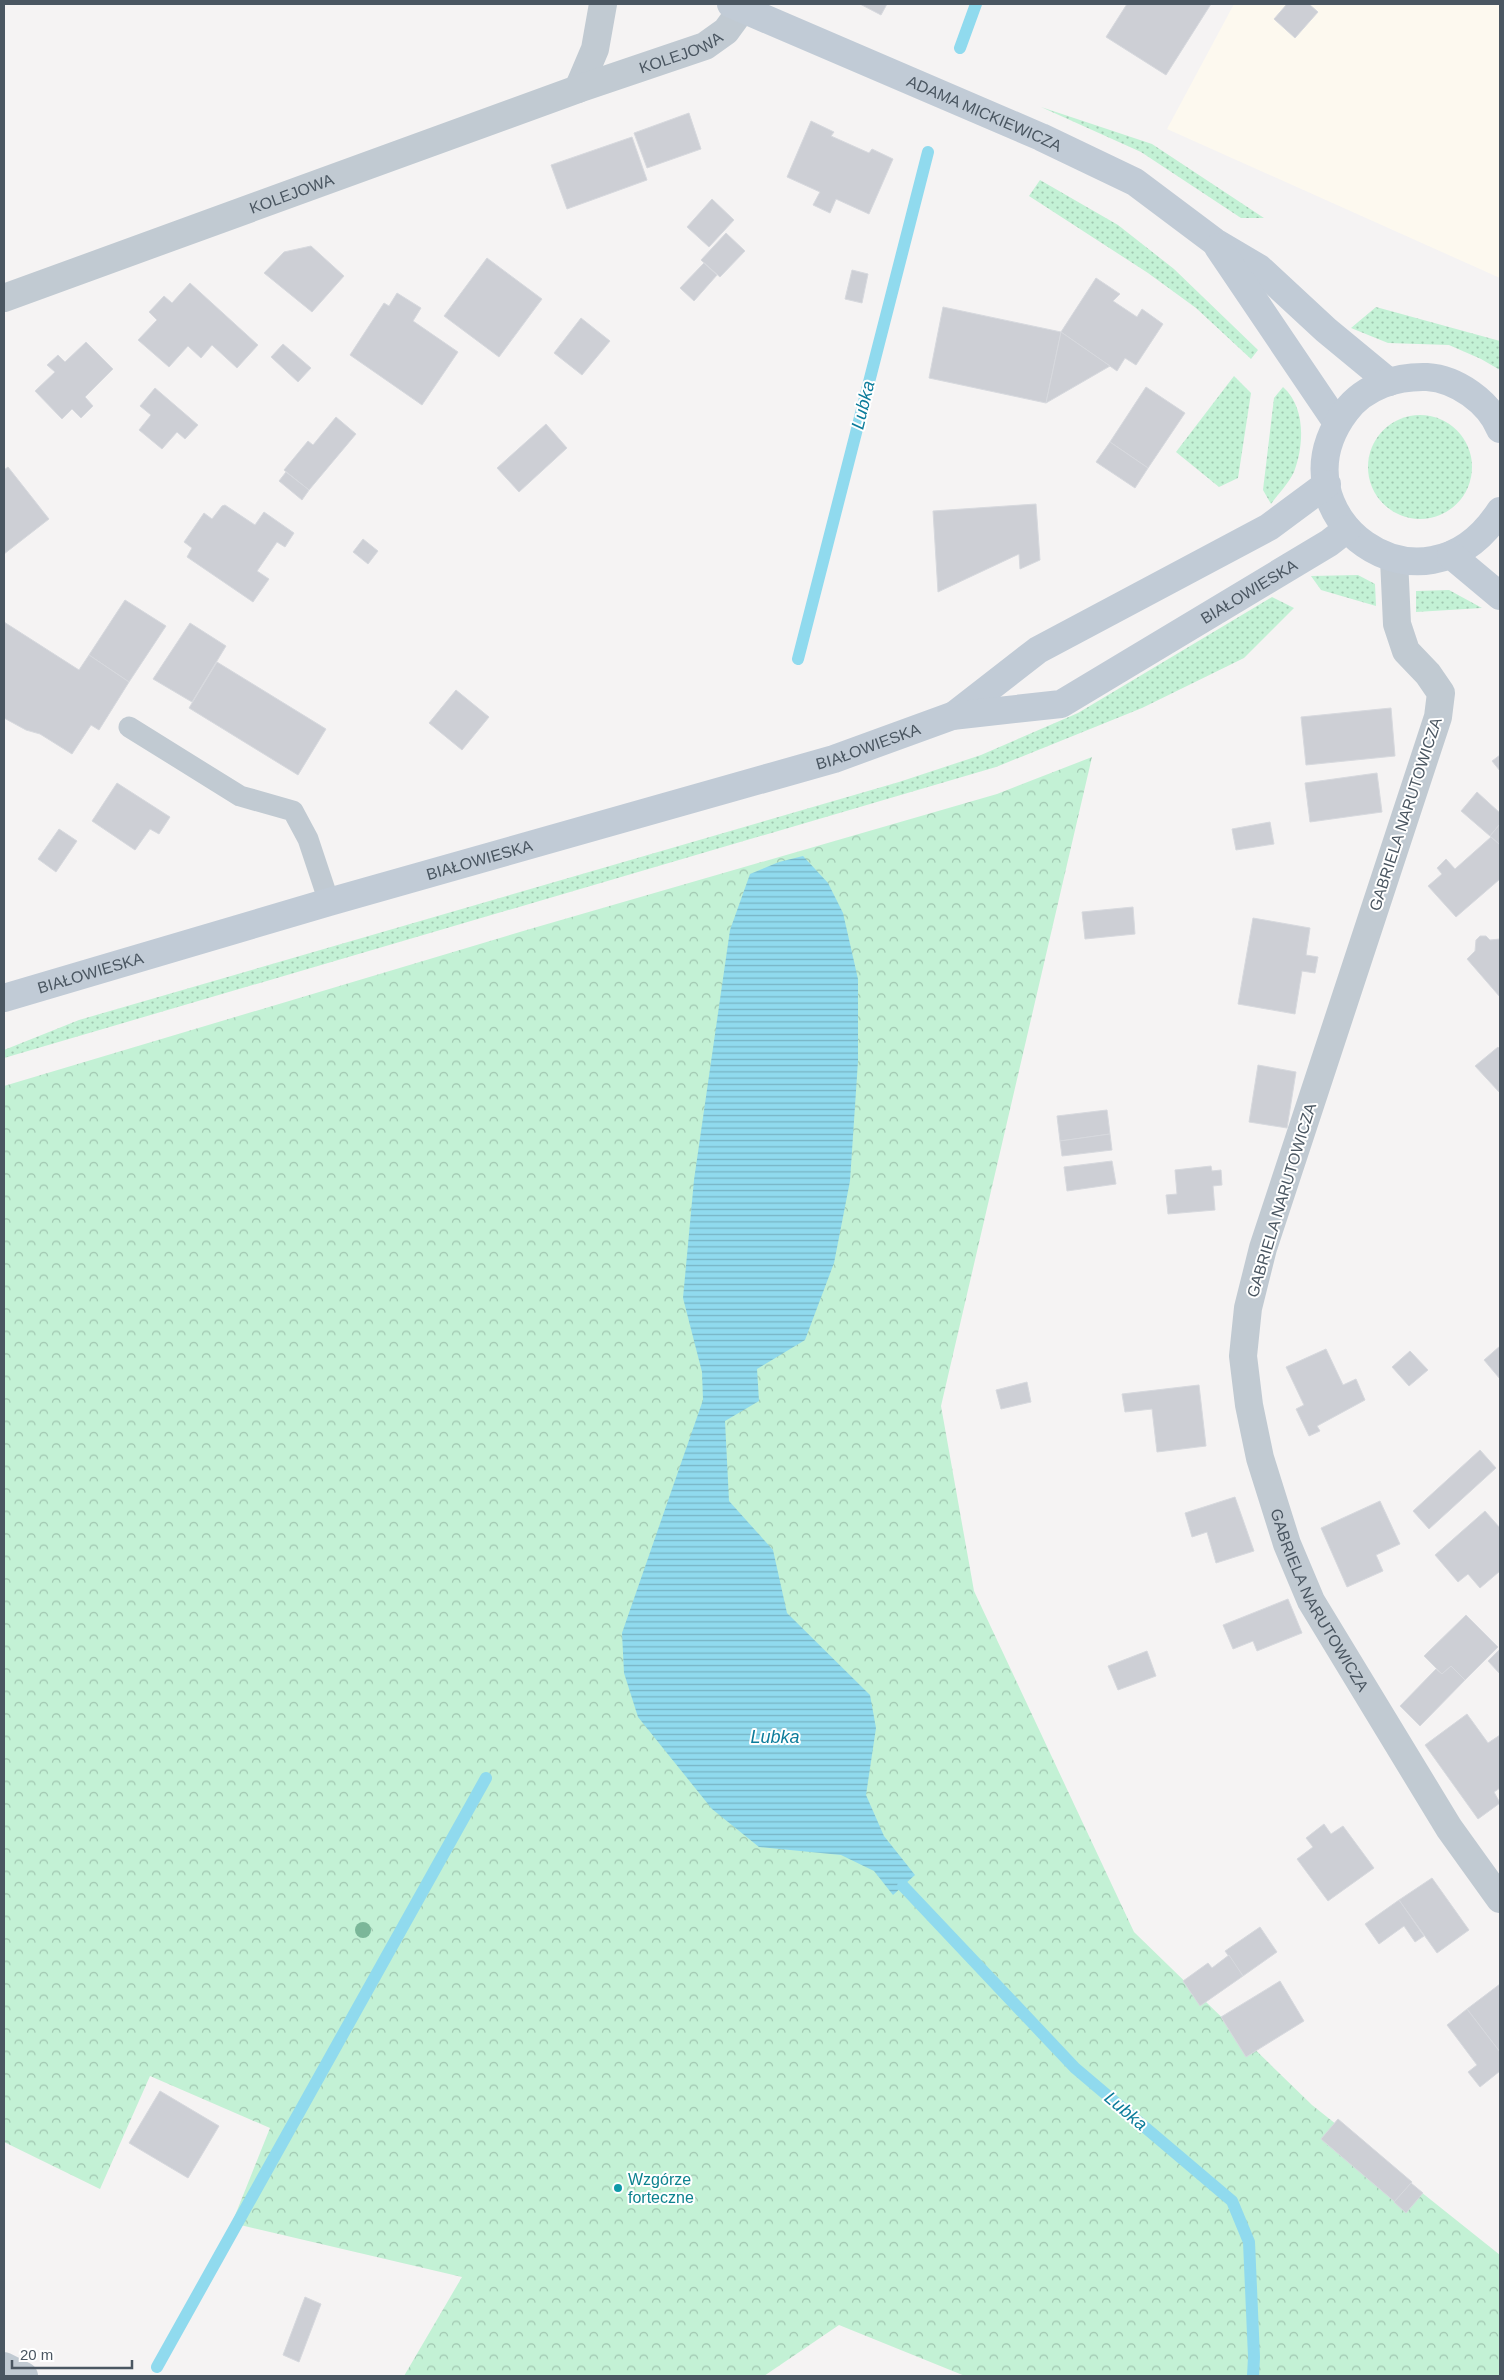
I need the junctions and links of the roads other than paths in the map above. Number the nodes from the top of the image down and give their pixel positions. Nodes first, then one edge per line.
1 (603, 4) edge
2 (736, 6) edge
3 (578, 89) junction
4 (1215, 242) junction
5 (4, 298) edge
6 (1388, 382) junction
7 (1492, 403) edge
8 (1337, 423) junction
9 (1500, 429) edge
10 (1326, 484) junction
11 (1500, 511) edge
12 (1347, 529) junction
13 (1451, 555) junction
14 (1394, 559) junction
15 (1500, 596) edge
16 (952, 716) junction
17 (129, 728) dead end
18 (329, 902) junction
19 (4, 998) edge
20 (1500, 1899) edge
21 (4, 2366) edge
22 (24, 2376) edge

1 - 3 street
2 - 3 street, KOLEJOWA
2 - 4 main road, ADAMA MICKIEWICZA
3 - 5 street, KOLEJOWA
4 - 6 main road, ADAMA MICKIEWICZA
4 - 8 main road, ADAMA MICKIEWICZA
6 - 7 main road
6 - 8 main road
7 - 9 main road
8 - 10 main road
10 - 12 main road
10 - 16 main road, BIAŁOWIESKA
11 - 13 main road
12 - 14 main road
12 - 16 main road, BIAŁOWIESKA
13 - 14 main road
13 - 15 main road
14 - 20 street, GABRIELA NARUTOWICZA
16 - 18 main road, BIAŁOWIESKA
17 - 18 lane
18 - 19 main road, BIAŁOWIESKA
21 - 22 street

